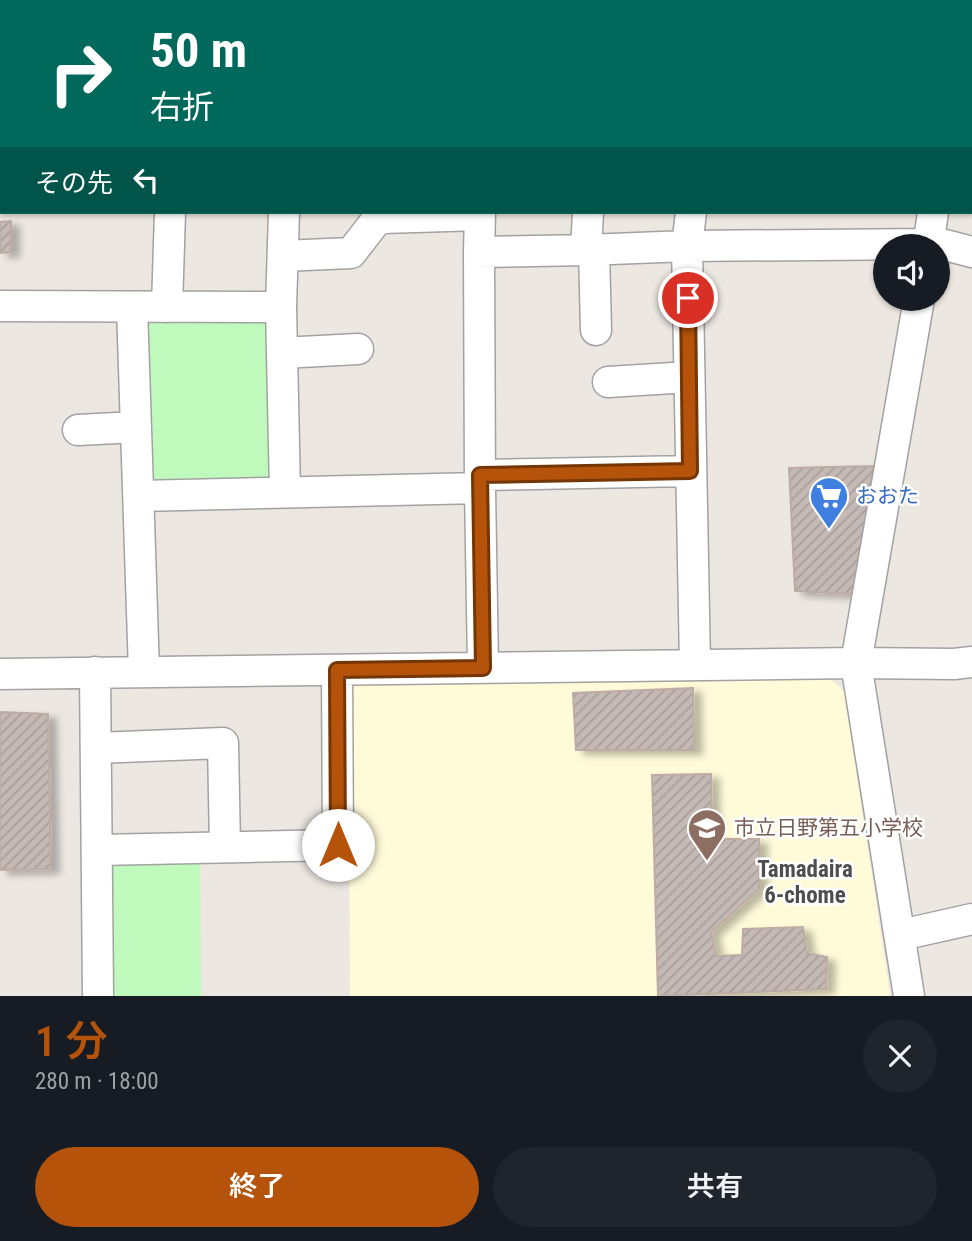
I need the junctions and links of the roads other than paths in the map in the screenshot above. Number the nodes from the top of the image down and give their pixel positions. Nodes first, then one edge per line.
1 (170, 214) edge
2 (284, 214) edge
3 (480, 214) edge
4 (588, 214) edge
5 (691, 214) edge
6 (933, 214) edge
7 (375, 217) edge
8 (930, 234) edge
9 (873, 245) edge
10 (687, 246) junction
11 (950, 246) edge
12 (590, 250) junction
13 (479, 252) junction
14 (972, 252) edge
15 (283, 256) junction
16 (0, 306) edge
17 (132, 307) junction
18 (167, 307) junction
19 (281, 307) junction
20 (917, 311) edge
21 (596, 330) dead end
22 (358, 349) dead end
23 (282, 353) junction
24 (689, 377) junction
25 (607, 382) dead end
26 (136, 427) junction
27 (78, 430) dead end
28 (690, 471) junction
29 (480, 482) junction
30 (285, 492) junction
31 (139, 496) junction
32 (972, 662) edge
33 (856, 663) junction
34 (695, 665) junction
35 (483, 668) junction
36 (337, 670) junction
37 (95, 672) junction
38 (145, 672) junction
39 (0, 674) edge
40 (96, 748) junction
41 (225, 847) junction
42 (97, 850) junction
43 (972, 919) edge
44 (901, 935) junction
45 (98, 996) edge
46 (909, 996) edge

1 - 18 street
2 - 15 street
3 - 7 street
3 - 13 street
4 - 12 street
5 - 10 street
6 - 8 street
7 - 15 street
9 - 10 street
10 - 12 street
10 - 24 street
11 - 14 street
12 - 13 street
12 - 21 street
13 - 29 street
15 - 19 street
16 - 17 street
17 - 18 street
17 - 26 street
18 - 19 street
19 - 23 street
20 - 33 street
22 - 23 street
23 - 30 street
24 - 25 street
24 - 28 street
26 - 27 street
26 - 31 street
28 - 29 street
28 - 34 street
29 - 30 street
29 - 35 street
30 - 31 street
31 - 38 street
32 - 33 street
33 - 34 street
33 - 44 street
34 - 35 street
35 - 36 street
36 - 38 street
36 - 41 street
37 - 38 street
37 - 39 street
37 - 40 street
40 - 41 street
40 - 42 street
41 - 42 street
42 - 45 street
43 - 44 street
44 - 46 street

